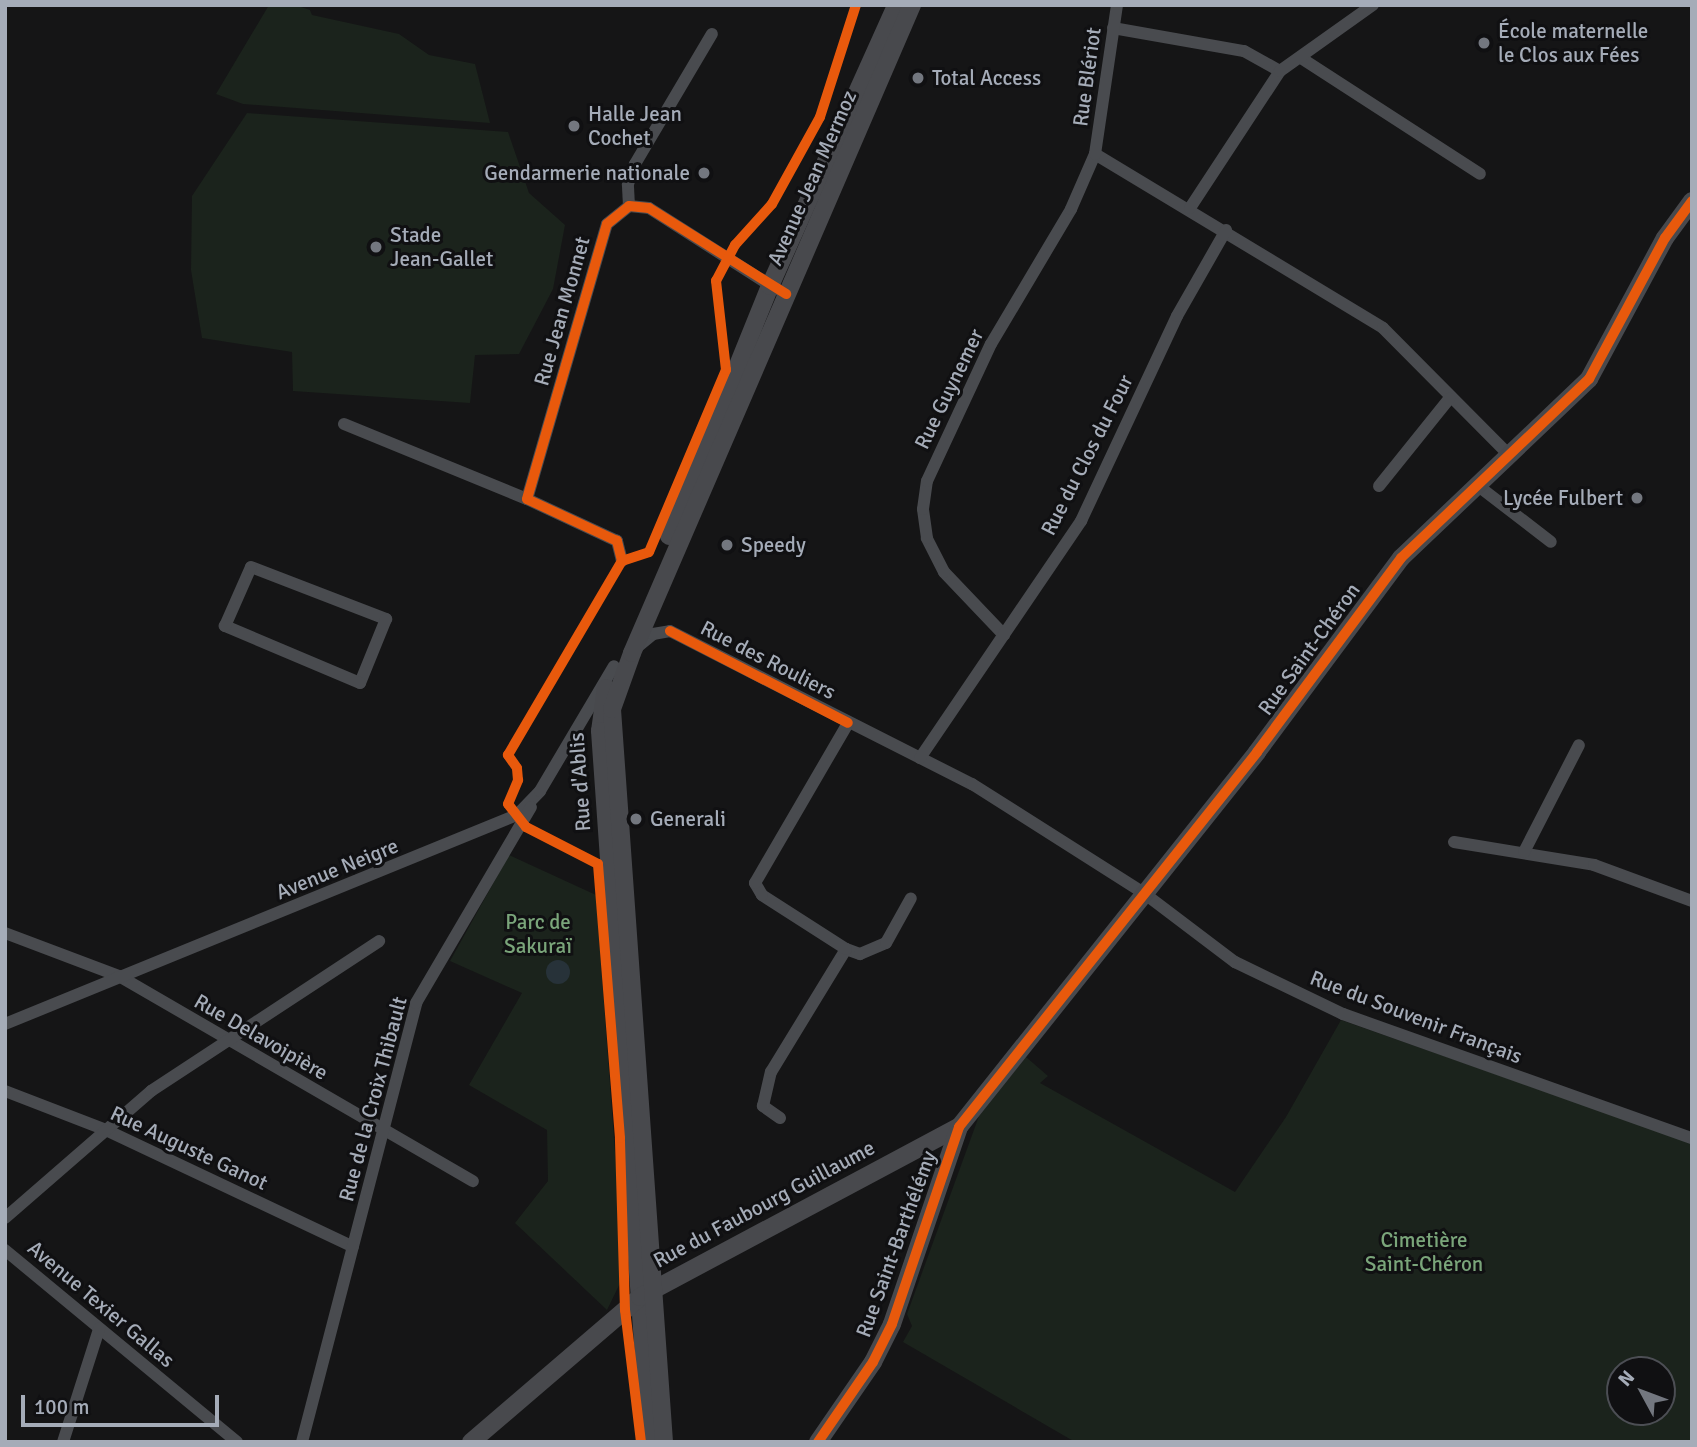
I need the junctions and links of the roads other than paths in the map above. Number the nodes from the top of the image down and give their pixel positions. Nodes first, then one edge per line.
1 (896, 5) edge
2 (912, 5) edge
3 (1117, 5) edge
4 (1373, 5) edge
5 (1112, 28) junction
6 (712, 34) dead end
7 (1301, 58) junction
8 (1280, 71) junction
9 (1096, 154) junction
10 (1480, 174) dead end
11 (1692, 201) edge
12 (629, 205) junction
13 (1190, 208) junction
14 (1226, 230) junction
15 (778, 290) junction
16 (1449, 398) junction
17 (344, 424) dead end
18 (1510, 456) junction
19 (1477, 485) junction
20 (1379, 486) dead end
21 (527, 499) junction
22 (1551, 542) dead end
23 (622, 561) dead end
24 (229, 615) joint
25 (1004, 635) junction
26 (632, 653) junction
27 (618, 672) junction
28 (606, 712) junction
29 (848, 723) junction
30 (579, 724) junction
31 (1579, 745) dead end
32 (920, 758) junction
33 (540, 791) junction
34 (1454, 842) dead end
35 (1524, 852) junction
36 (1145, 894) junction
37 (911, 898) dead end
38 (1692, 901) edge
39 (5, 933) edge
40 (379, 941) dead end
41 (846, 948) junction
42 (119, 976) junction
43 (5, 1024) edge
44 (225, 1038) junction
45 (5, 1091) edge
46 (780, 1118) dead end
47 (959, 1127) junction
48 (106, 1130) junction
49 (383, 1131) junction
50 (1692, 1138) edge
51 (473, 1181) dead end
52 (5, 1218) edge
53 (354, 1247) junction
54 (5, 1250) edge
55 (647, 1293) junction
56 (99, 1329) junction
57 (820, 1441) edge
58 (63, 1442) edge
59 (237, 1442) edge
60 (302, 1442) edge
61 (471, 1442) edge
62 (650, 1442) edge
63 (664, 1442) edge

1 - 15 main road, Avenue Jean Mermoz
2 - 15 main road, Avenue Jean Mermoz
3 - 5 street, Rue Blériot
4 - 7 street
5 - 8 street
5 - 9 street, Rue Blériot
6 - 12 street
7 - 8 street
7 - 10 street
8 - 13 street
9 - 13 street
9 - 25 street, Rue Guynemer
11 - 18 main road, Rue Saint-Chéron
12 - 15 street
12 - 21 street, Rue Jean Monnet
13 - 14 street
14 - 16 street
14 - 25 street, Rue du Clos du Four
15 - 26 main road, Avenue Jean Mermoz
15 - 27 main road, Avenue Jean Mermoz
16 - 18 street
16 - 20 street
17 - 21 street
18 - 19 main road, Rue Saint-Chéron
19 - 22 street
19 - 36 main road, Rue Saint-Chéron
21 - 23 street
24 - 24 street
25 - 32 street, Rue du Clos du Four
26 - 27 main road, Avenue Jean Mermoz
26 - 29 street, Rue des Rouliers
27 - 28 main road, Rue d'Ablis
27 - 30 street, Avenue Neigre
28 - 30 street
28 - 55 main road, Rue d'Ablis
28 - 55 main road, Rue d'Ablis
29 - 32 street, Rue des Rouliers
29 - 41 street
30 - 33 street, Avenue Neigre
31 - 35 street
32 - 36 street, Rue des Rouliers
33 - 42 street, Avenue Neigre
33 - 49 street, Rue de la Croix Thibault
34 - 35 street
35 - 38 street
36 - 47 main road, Rue Saint-Chéron
36 - 50 street, Rue du Souvenir Français
37 - 41 street
39 - 42 street, Rue Delavoipière
40 - 44 street
41 - 46 street
42 - 43 street, Avenue Neigre
42 - 44 street, Rue Delavoipière
44 - 48 street
44 - 49 street, Rue Delavoipière
45 - 48 street, Rue Auguste Ganot
47 - 55 main road, Rue du Faubourg Guillaume
47 - 57 main road, Rue Saint-Barthélémy
48 - 52 street
48 - 53 street, Rue Auguste Ganot
49 - 51 street, Rue Delavoipière
49 - 53 street, Rue de la Croix Thibault
53 - 60 street, Rue de la Croix Thibault
54 - 56 street, Avenue Texier Gallas
55 - 61 main road, Rue du Faubourg Guillaume
55 - 62 main road, Rue d'Ablis
55 - 63 main road, Rue d'Ablis
56 - 58 street
56 - 59 street, Avenue Texier Gallas

